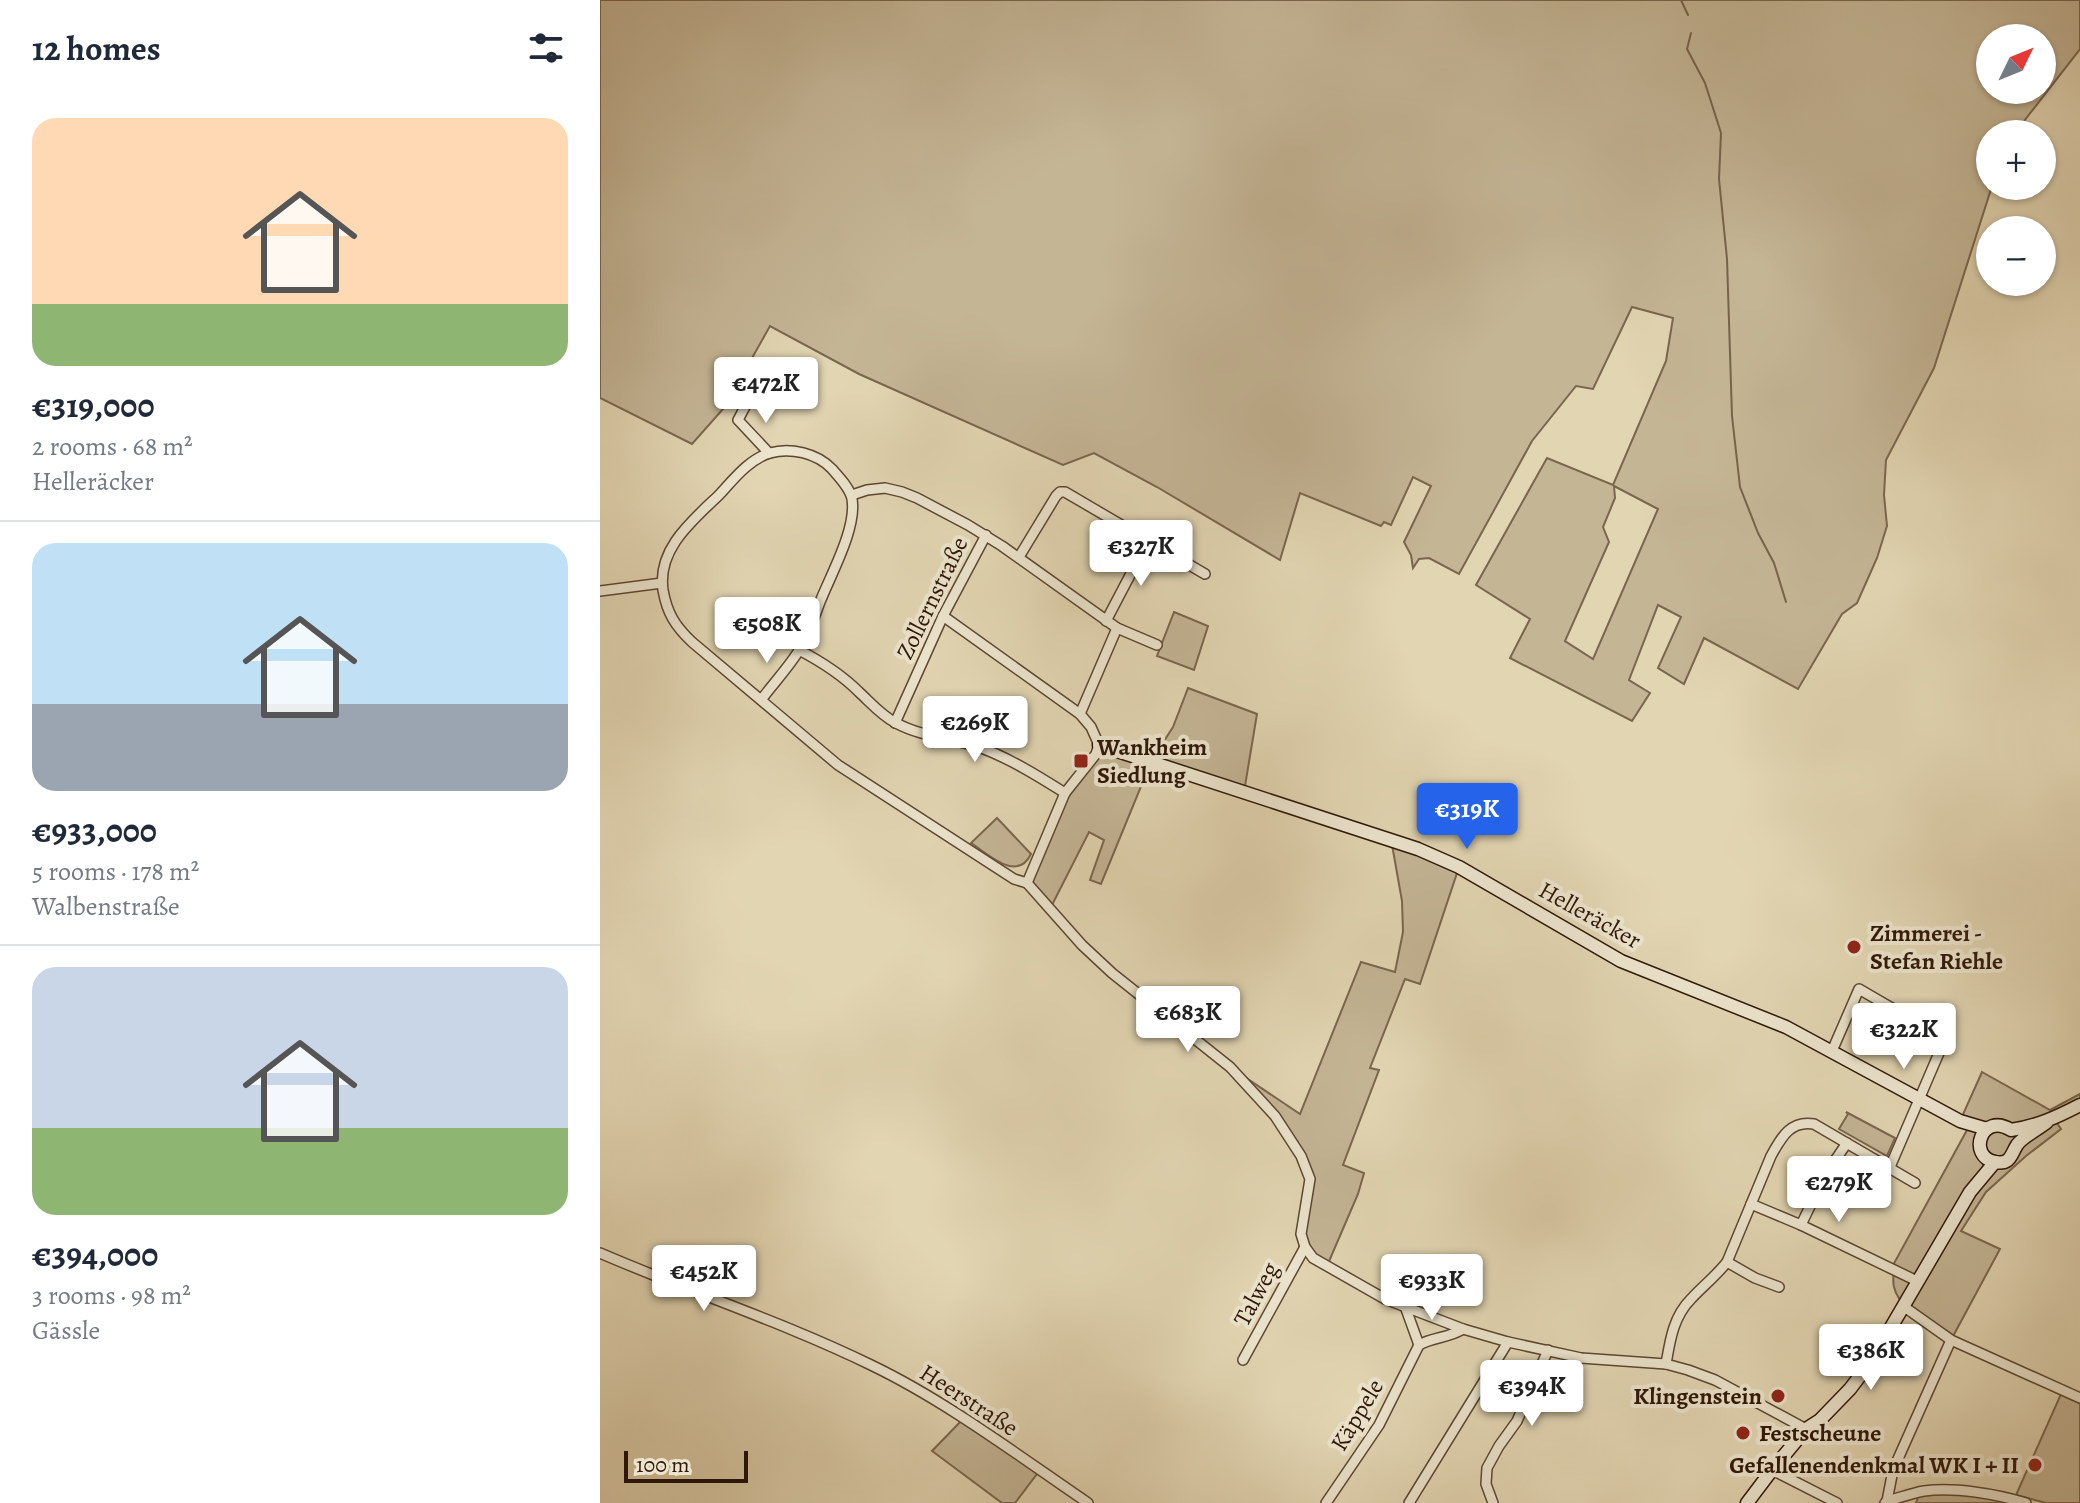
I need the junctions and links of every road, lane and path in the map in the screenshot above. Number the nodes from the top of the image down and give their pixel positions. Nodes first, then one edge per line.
1 (757, 384) dead end
2 (769, 453) junction
3 (852, 495) junction
4 (986, 535) junction
5 (1148, 541) junction
6 (1019, 557) junction
7 (1205, 574) dead end
8 (662, 583) junction
9 (600, 591) edge
10 (943, 616) junction
11 (1106, 621) junction
12 (1117, 628) junction
13 (1157, 645) dead end
14 (799, 650) junction
15 (761, 700) junction
16 (1080, 714) junction
17 (895, 723) junction
18 (1099, 745) junction
19 (1065, 793) junction
20 (1027, 883) junction
21 (1832, 1051) junction
22 (1919, 1100) junction
23 (2080, 1105) edge
24 (1960, 1121) junction
25 (2047, 1122) junction
26 (1987, 1129) junction
27 (2011, 1130) junction
28 (1847, 1143) junction
29 (2017, 1145) junction
30 (1982, 1148) junction
31 (1995, 1162) junction
32 (1890, 1167) junction
33 (1915, 1183) dead end
34 (1970, 1192) junction
35 (1751, 1204) junction
36 (1801, 1225) junction
37 (1305, 1247) junction
38 (600, 1253) edge
39 (1727, 1262) junction
40 (1917, 1281) junction
41 (1779, 1287) dead end
42 (1903, 1306) junction
43 (1406, 1309) junction
44 (1463, 1329) junction
45 (1951, 1340) junction
46 (1508, 1342) junction
47 (1419, 1345) junction
48 (1548, 1350) junction
49 (1243, 1360) dead end
50 (1666, 1364) junction
51 (2080, 1398) edge
52 (1806, 1429) junction
53 (1772, 1470) junction
54 (1886, 1502) edge
55 (1088, 1503) edge
56 (1326, 1503) edge
57 (1409, 1503) edge
58 (1493, 1503) edge
59 (1747, 1503) edge
60 (1837, 1503) edge
61 (2026, 1503) edge

1 - 2 street
2 - 3 street
2 - 8 street
3 - 4 street
3 - 14 street
4 - 6 street
4 - 10 street, Zollernstraße
5 - 6 street
5 - 7 street
5 - 11 street
6 - 11 street
8 - 9 street
8 - 15 street
10 - 16 street
10 - 17 street, Zollernstraße
11 - 12 street
12 - 13 street
12 - 16 street
14 - 15 street
14 - 17 street
15 - 20 street
16 - 18 street
17 - 19 street
18 - 19 street
18 - 21 street, Helleräcker
19 - 20 street
20 - 37 street
21 - 22 street, Helleräcker
21 - 22 street
22 - 24 street, Helleräcker
22 - 32 street
23 - 25 street
24 - 26 street, Helleräcker
24 - 30 street, Helleräcker
25 - 27 street
25 - 29 street
26 - 27 street
26 - 30 street
27 - 29 street
28 - 32 street
28 - 35 street
28 - 36 street
29 - 31 street
30 - 31 street
30 - 34 street
31 - 34 street
32 - 33 street
34 - 40 street
35 - 36 street
35 - 39 street
36 - 40 street
37 - 43 street
37 - 49 street, Talweg
38 - 55 street, Heerstraße
39 - 41 street
39 - 50 street
40 - 42 street
42 - 45 street
42 - 52 street
43 - 44 street
43 - 47 street
44 - 46 street
44 - 47 street
45 - 51 street
45 - 54 street
46 - 48 street
46 - 57 street
47 - 56 street, Käppele
48 - 50 street
48 - 58 street
50 - 52 street
52 - 53 street
53 - 59 street
53 - 60 street
54 - 61 street

